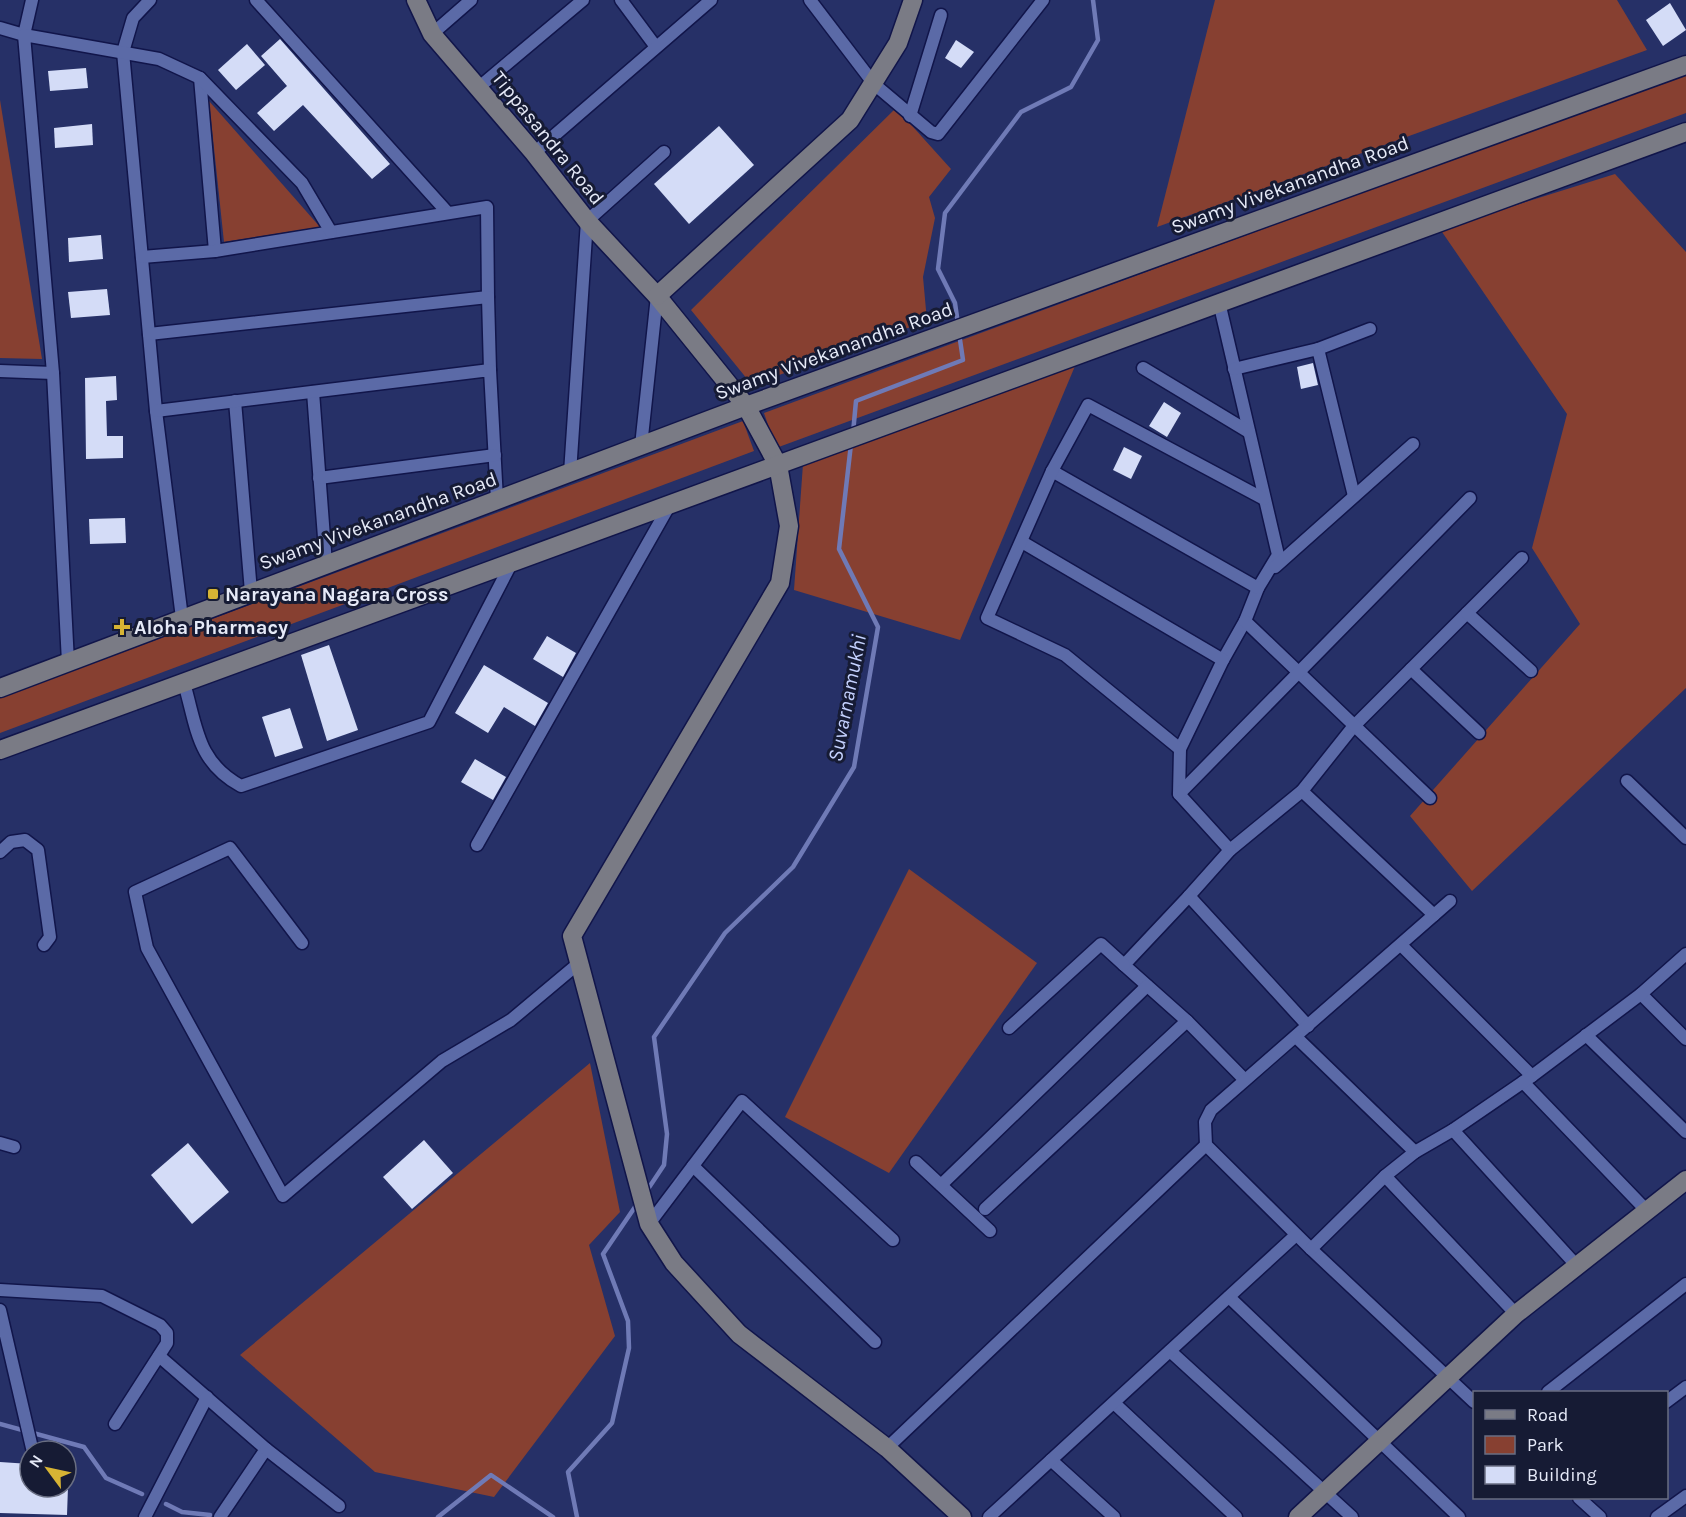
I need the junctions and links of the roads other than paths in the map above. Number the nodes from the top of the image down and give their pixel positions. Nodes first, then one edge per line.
1 (32, 0) edge
2 (150, 0) edge
3 (256, 0) edge
4 (416, 0) edge
5 (471, 0) edge
6 (583, 0) edge
7 (621, 0) edge
8 (711, 0) edge
9 (810, 0) edge
10 (912, 0) edge
11 (1043, 0) edge
12 (941, 15) dead end
13 (0, 27) edge
14 (432, 34) junction
15 (24, 35) junction
16 (656, 47) junction
17 (123, 52) junction
18 (1686, 65) edge
19 (200, 78) junction
20 (874, 84) junction
21 (478, 88) junction
22 (910, 116) junction
23 (1686, 132) edge
24 (664, 152) dead end
25 (534, 153) junction
26 (447, 213) junction
27 (587, 221) junction
28 (331, 232) junction
29 (215, 251) junction
30 (141, 256) junction
31 (657, 296) junction
32 (488, 297) junction
33 (1219, 302) junction
34 (1370, 328) dead end
35 (149, 334) junction
36 (1318, 349) junction
37 (1143, 368) dead end
38 (1234, 369) junction
39 (490, 370) junction
40 (0, 371) edge
41 (52, 373) junction
42 (313, 392) junction
43 (235, 401) junction
44 (746, 406) junction
45 (156, 411) junction
46 (1249, 432) junction
47 (1413, 444) dead end
48 (641, 446) junction
49 (495, 455) junction
50 (778, 465) junction
51 (1052, 471) junction
52 (570, 473) junction
53 (319, 478) junction
54 (1354, 496) junction
55 (1470, 498) dead end
56 (1264, 499) junction
57 (497, 500) junction
58 (669, 506) junction
59 (1022, 542) junction
60 (1522, 558) dead end
61 (326, 564) junction
62 (511, 564) junction
63 (1270, 572) junction
64 (1258, 588) junction
65 (251, 592) junction
66 (1467, 613) junction
67 (182, 618) junction
68 (1245, 621) junction
69 (1223, 660) junction
70 (68, 662) junction
71 (1411, 669) junction
72 (1531, 671) dead end
73 (1299, 672) junction
74 (184, 683) junction
75 (0, 688) edge
76 (1353, 727) junction
77 (1479, 733) dead end
78 (1180, 749) junction
79 (0, 750) edge
80 (1627, 781) dead end
81 (1302, 791) junction
82 (1179, 794) junction
83 (1430, 798) dead end
84 (1686, 838) edge
85 (477, 845) dead end
86 (1230, 850) junction
87 (0, 852) edge
88 (1189, 896) junction
89 (1450, 901) dead end
90 (1434, 915) junction
91 (302, 943) dead end
92 (44, 945) dead end
93 (1401, 945) junction
94 (1686, 954) edge
95 (579, 963) junction
96 (1124, 965) junction
97 (1148, 986) junction
98 (1641, 994) junction
99 (1187, 1021) junction
100 (1308, 1026) junction
101 (1010, 1028) dead end
102 (1586, 1035) junction
103 (1296, 1037) junction
104 (1686, 1039) edge
105 (1528, 1079) junction
106 (1245, 1080) junction
107 (1453, 1130) junction
108 (1686, 1132) edge
109 (0, 1143) edge
110 (1206, 1145) junction
111 (14, 1147) dead end
112 (1414, 1152) junction
113 (916, 1162) dead end
114 (693, 1166) junction
115 (1384, 1176) junction
116 (1686, 1180) edge
117 (941, 1185) junction
118 (985, 1209) dead end
119 (1647, 1211) junction
120 (649, 1223) junction
121 (990, 1231) dead end
122 (1296, 1235) junction
123 (893, 1240) dead end
124 (1311, 1249) junction
125 (1577, 1266) junction
126 (1686, 1284) edge
127 (0, 1290) edge
128 (1229, 1297) junction
129 (0, 1310) edge
130 (1516, 1314) junction
131 (876, 1342) dead end
132 (1170, 1351) junction
133 (159, 1356) junction
134 (1447, 1376) junction
135 (1686, 1387) edge
136 (1549, 1391) edge
137 (207, 1397) junction
138 (1668, 1400) edge
139 (1473, 1401) edge
140 (1113, 1403) junction
141 (115, 1424) dead end
142 (30, 1439) edge
143 (1377, 1442) junction
144 (887, 1448) junction
145 (266, 1449) junction
146 (1051, 1460) junction
147 (1326, 1492) junction
148 (1686, 1496) edge
149 (1581, 1499) edge
150 (339, 1506) dead end
151 (145, 1517) edge
152 (220, 1517) edge
153 (962, 1517) edge
154 (989, 1517) edge
155 (1114, 1517) edge
156 (1236, 1517) edge
157 (1298, 1517) edge
158 (1352, 1517) edge
159 (1459, 1517) edge
160 (1600, 1517) edge
161 (1657, 1517) edge

1 - 15 street
2 - 17 street
3 - 26 street
4 - 14 main road, Tippasandra Road
5 - 14 street
6 - 21 street
7 - 16 street
8 - 16 street
9 - 20 street
10 - 20 main road
11 - 22 street
12 - 22 street
13 - 15 street
14 - 21 main road, Tippasandra Road
15 - 17 street
15 - 41 street
16 - 25 street
17 - 19 street
17 - 30 street
18 - 44 main road, Swamy Vivekanandha Road
19 - 28 street
19 - 29 street
20 - 22 street
20 - 31 main road
21 - 25 main road, Tippasandra Road
23 - 33 main road
24 - 27 street
25 - 27 main road, Tippasandra Road
26 - 28 street
26 - 32 street
27 - 31 main road, Tippasandra Road
27 - 52 street
28 - 29 street
29 - 30 street
30 - 35 street
31 - 44 main road, Tippasandra Road
31 - 48 street
32 - 35 street
32 - 39 street
33 - 38 street
33 - 50 main road
34 - 36 street
35 - 45 street
36 - 38 street
36 - 54 street
37 - 46 street
38 - 46 street
39 - 42 street
39 - 49 street
40 - 41 street
41 - 70 street
42 - 43 street
42 - 53 street
43 - 45 street
43 - 65 street
44 - 48 main road, Swamy Vivekanandha Road
44 - 50 main road, Tippasandra Road
45 - 67 street
46 - 56 street
47 - 54 street
48 - 52 main road, Swamy Vivekanandha Road
49 - 53 street
49 - 57 street
50 - 58 main road
50 - 95 main road, Tippasandra Road
51 - 56 street
51 - 59 street
51 - 64 street
52 - 57 main road, Swamy Vivekanandha Road
53 - 61 street
54 - 63 street
55 - 73 street
56 - 63 street
57 - 61 main road, Swamy Vivekanandha Road
58 - 62 main road
58 - 85 street
59 - 69 street
59 - 78 street
60 - 66 street
61 - 65 main road, Swamy Vivekanandha Road
62 - 74 main road
62 - 74 street
63 - 64 street
64 - 68 street
65 - 67 main road, Swamy Vivekanandha Road
66 - 71 street
66 - 72 street
67 - 70 main road, Swamy Vivekanandha Road
68 - 69 street
68 - 73 street
69 - 78 street
70 - 75 main road, Swamy Vivekanandha Road
71 - 76 street
71 - 77 street
73 - 76 street
73 - 82 street
74 - 79 main road
76 - 81 street
76 - 83 street
78 - 82 street
80 - 84 street
81 - 86 street
81 - 90 street
82 - 86 street
86 - 88 street
87 - 92 street
88 - 96 street
88 - 100 street
89 - 90 street
90 - 93 street
91 - 95 street
93 - 100 street
93 - 105 street
94 - 98 street
95 - 120 main road, Tippasandra Road
96 - 97 street
96 - 101 street
97 - 99 street
97 - 117 street
98 - 102 street
98 - 104 street
99 - 106 street
99 - 118 street
100 - 103 street
102 - 105 street
102 - 108 street
103 - 106 street
103 - 112 street
105 - 107 street
105 - 119 street
106 - 110 street
107 - 112 street
107 - 125 street
109 - 111 street
110 - 122 street
110 - 144 street
112 - 115 street
113 - 117 street
114 - 120 street
114 - 123 street
114 - 131 street
115 - 124 street
115 - 130 street
116 - 119 main road
117 - 121 street
119 - 125 main road
120 - 144 main road, Tippasandra Road
122 - 124 street
122 - 128 street
124 - 134 street
125 - 130 main road
126 - 136 street
127 - 133 street
128 - 132 street
128 - 143 street
129 - 142 street
130 - 134 main road
132 - 140 street
132 - 147 street
133 - 137 street
133 - 141 street
134 - 139 street
134 - 143 main road
135 - 138 street
137 - 145 street
137 - 151 street
140 - 146 street
140 - 156 street
143 - 147 main road
143 - 159 street
144 - 153 main road, Tippasandra Road
145 - 150 street
145 - 152 street
146 - 154 street
146 - 155 street
147 - 157 main road
147 - 158 street
148 - 161 street
149 - 160 street

